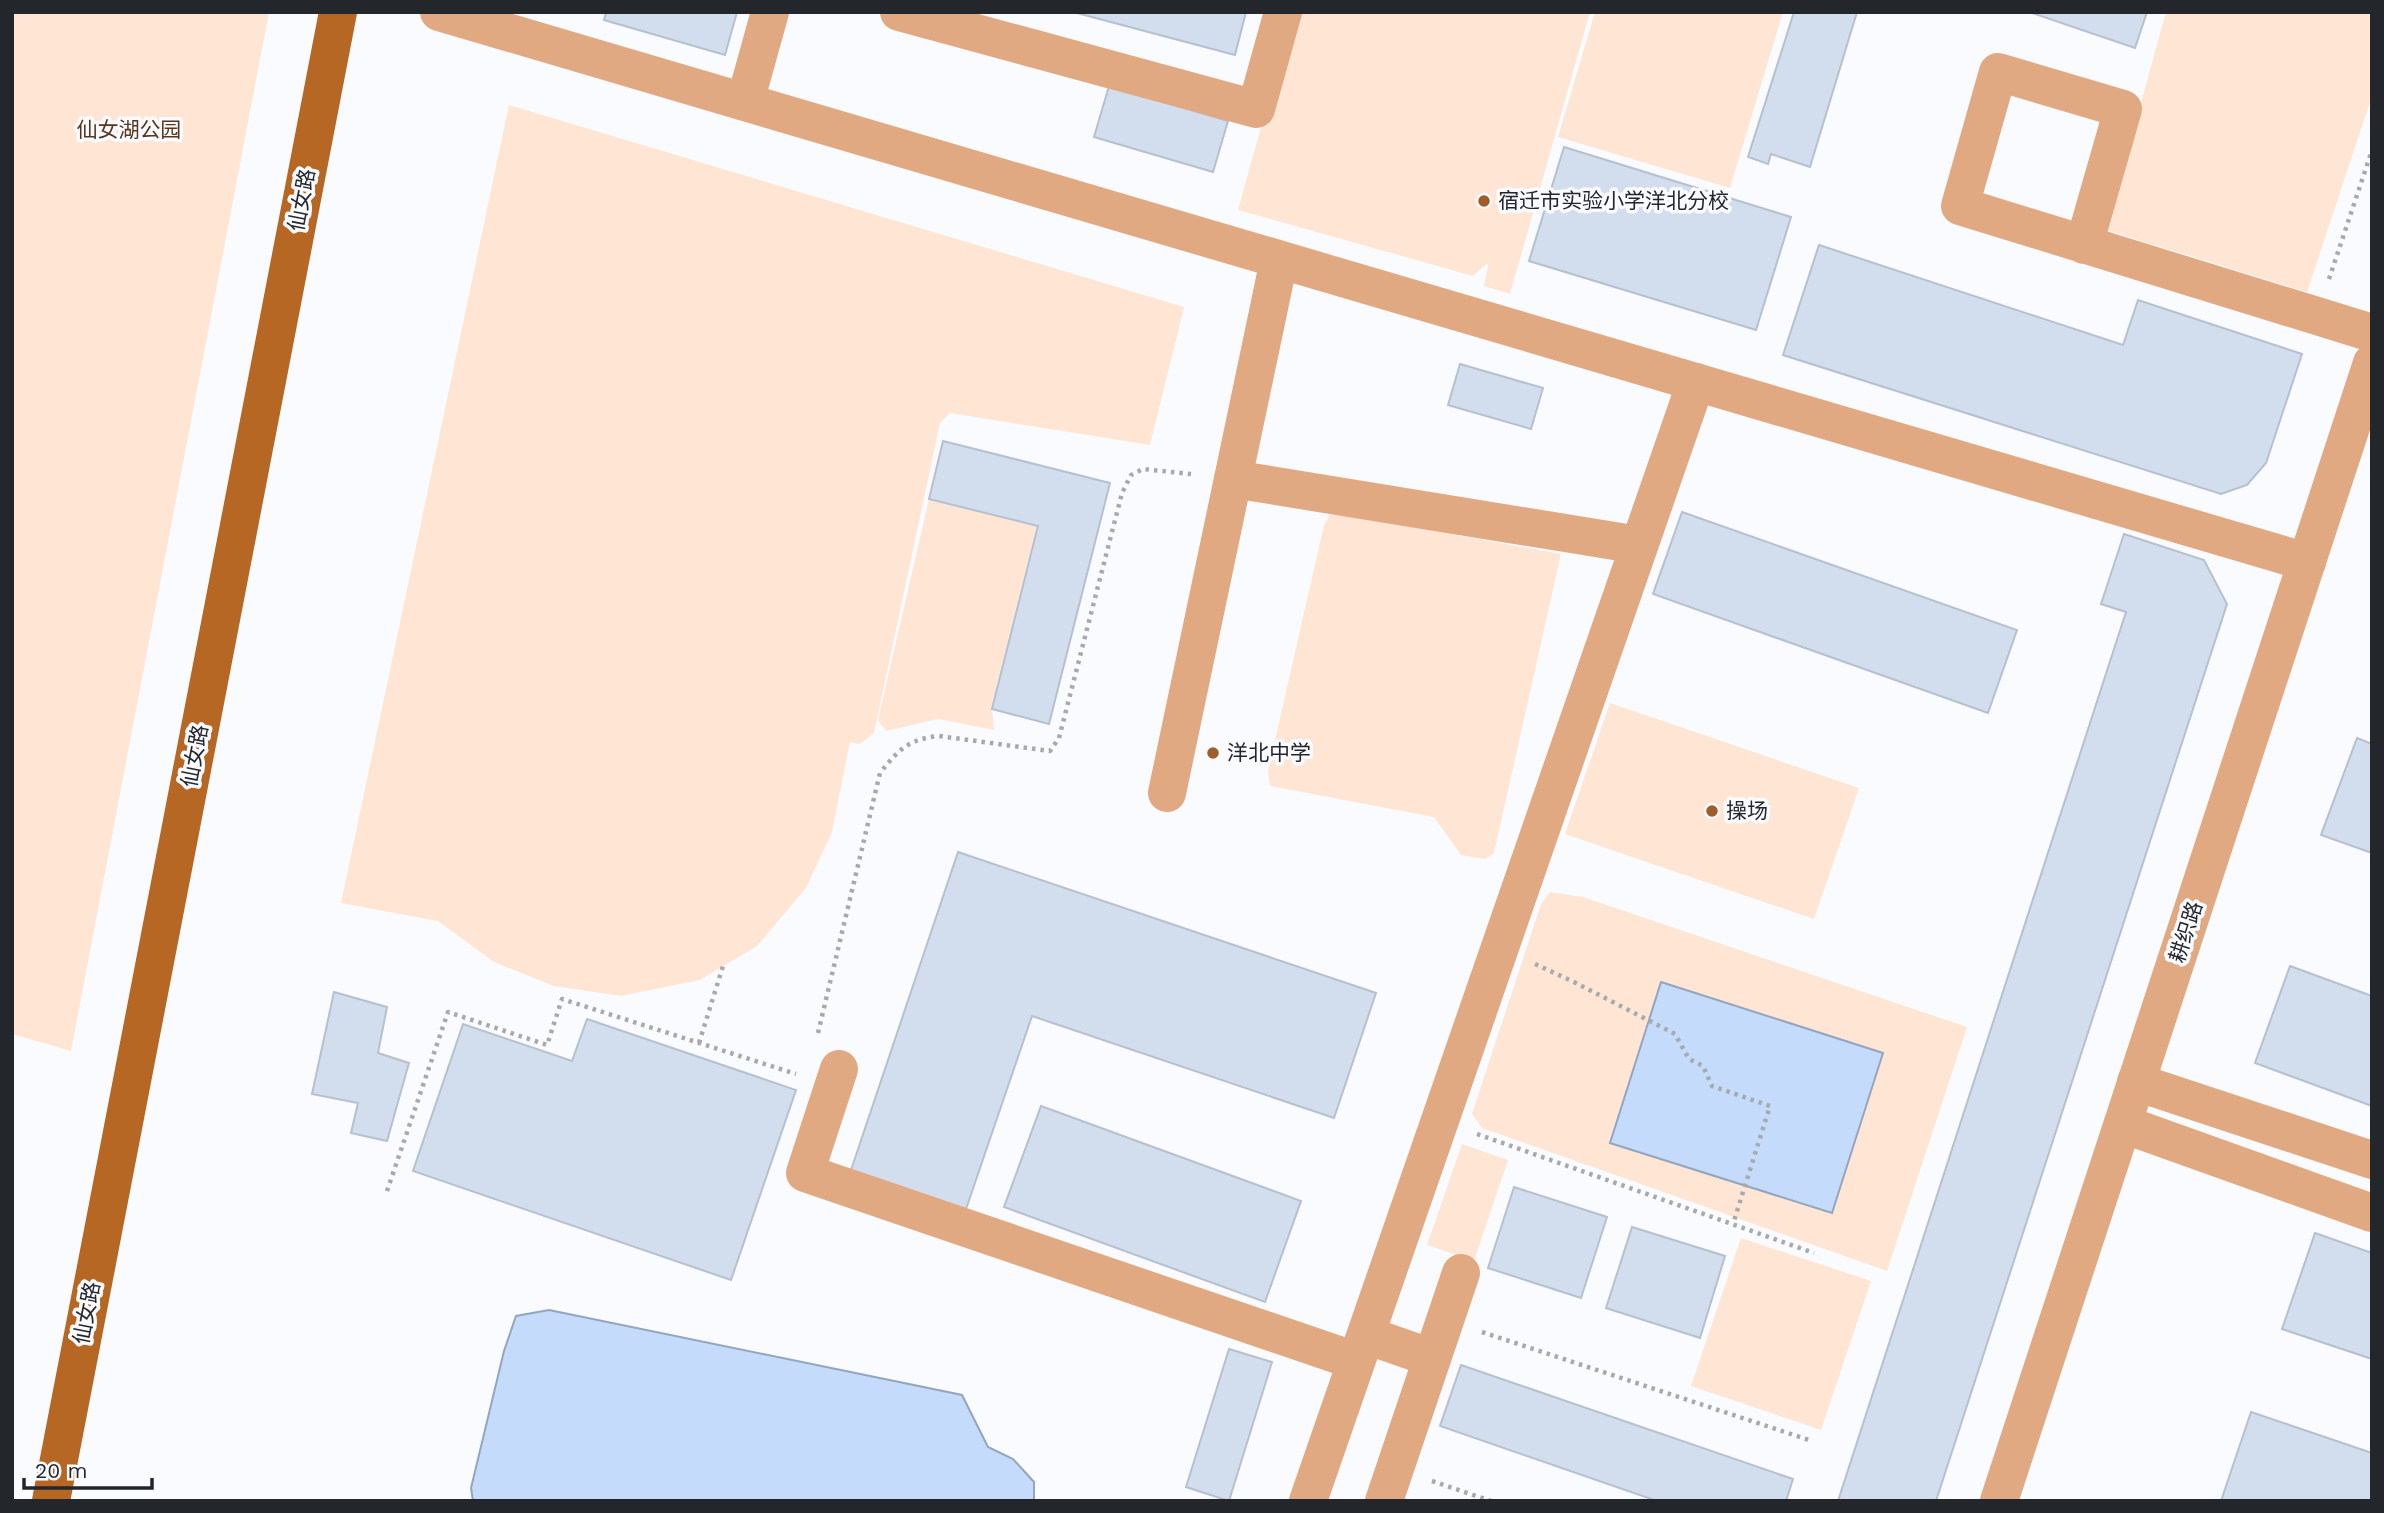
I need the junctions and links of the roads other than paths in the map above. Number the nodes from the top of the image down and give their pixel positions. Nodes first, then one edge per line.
1 (338, 12) edge
2 (439, 12) edge
3 (769, 12) edge
4 (899, 12) edge
5 (1283, 12) edge
6 (745, 102) junction
7 (2084, 245) junction
8 (1279, 260) junction
9 (2372, 333) edge
10 (2372, 363) edge
11 (1696, 382) junction
12 (1233, 479) junction
13 (1639, 545) junction
14 (2307, 562) junction
15 (1167, 793) dead end
16 (836, 1078) road end
17 (2136, 1082) junction
18 (2123, 1124) junction
19 (2372, 1160) edge
20 (2372, 1213) edge
21 (1461, 1273) dead end
22 (1361, 1348) junction
23 (1432, 1358) junction
24 (1389, 1485) edge
25 (51, 1501) edge
26 (1308, 1501) edge
27 (1999, 1501) edge

1 - 25 main road, 仙女路
2 - 6 street
3 - 6 street
4 - 5 street
6 - 8 street
7 - 7 street
7 - 9 street
8 - 11 street
8 - 12 street
10 - 14 street, 耕织路
11 - 13 street
11 - 14 street
12 - 13 street
12 - 15 street
13 - 22 street
14 - 17 street, 耕织路
16 - 22 street
17 - 18 street, 耕织路
17 - 19 street
18 - 20 street
18 - 27 street, 耕织路
21 - 23 street
22 - 23 street
22 - 26 street
23 - 24 street

